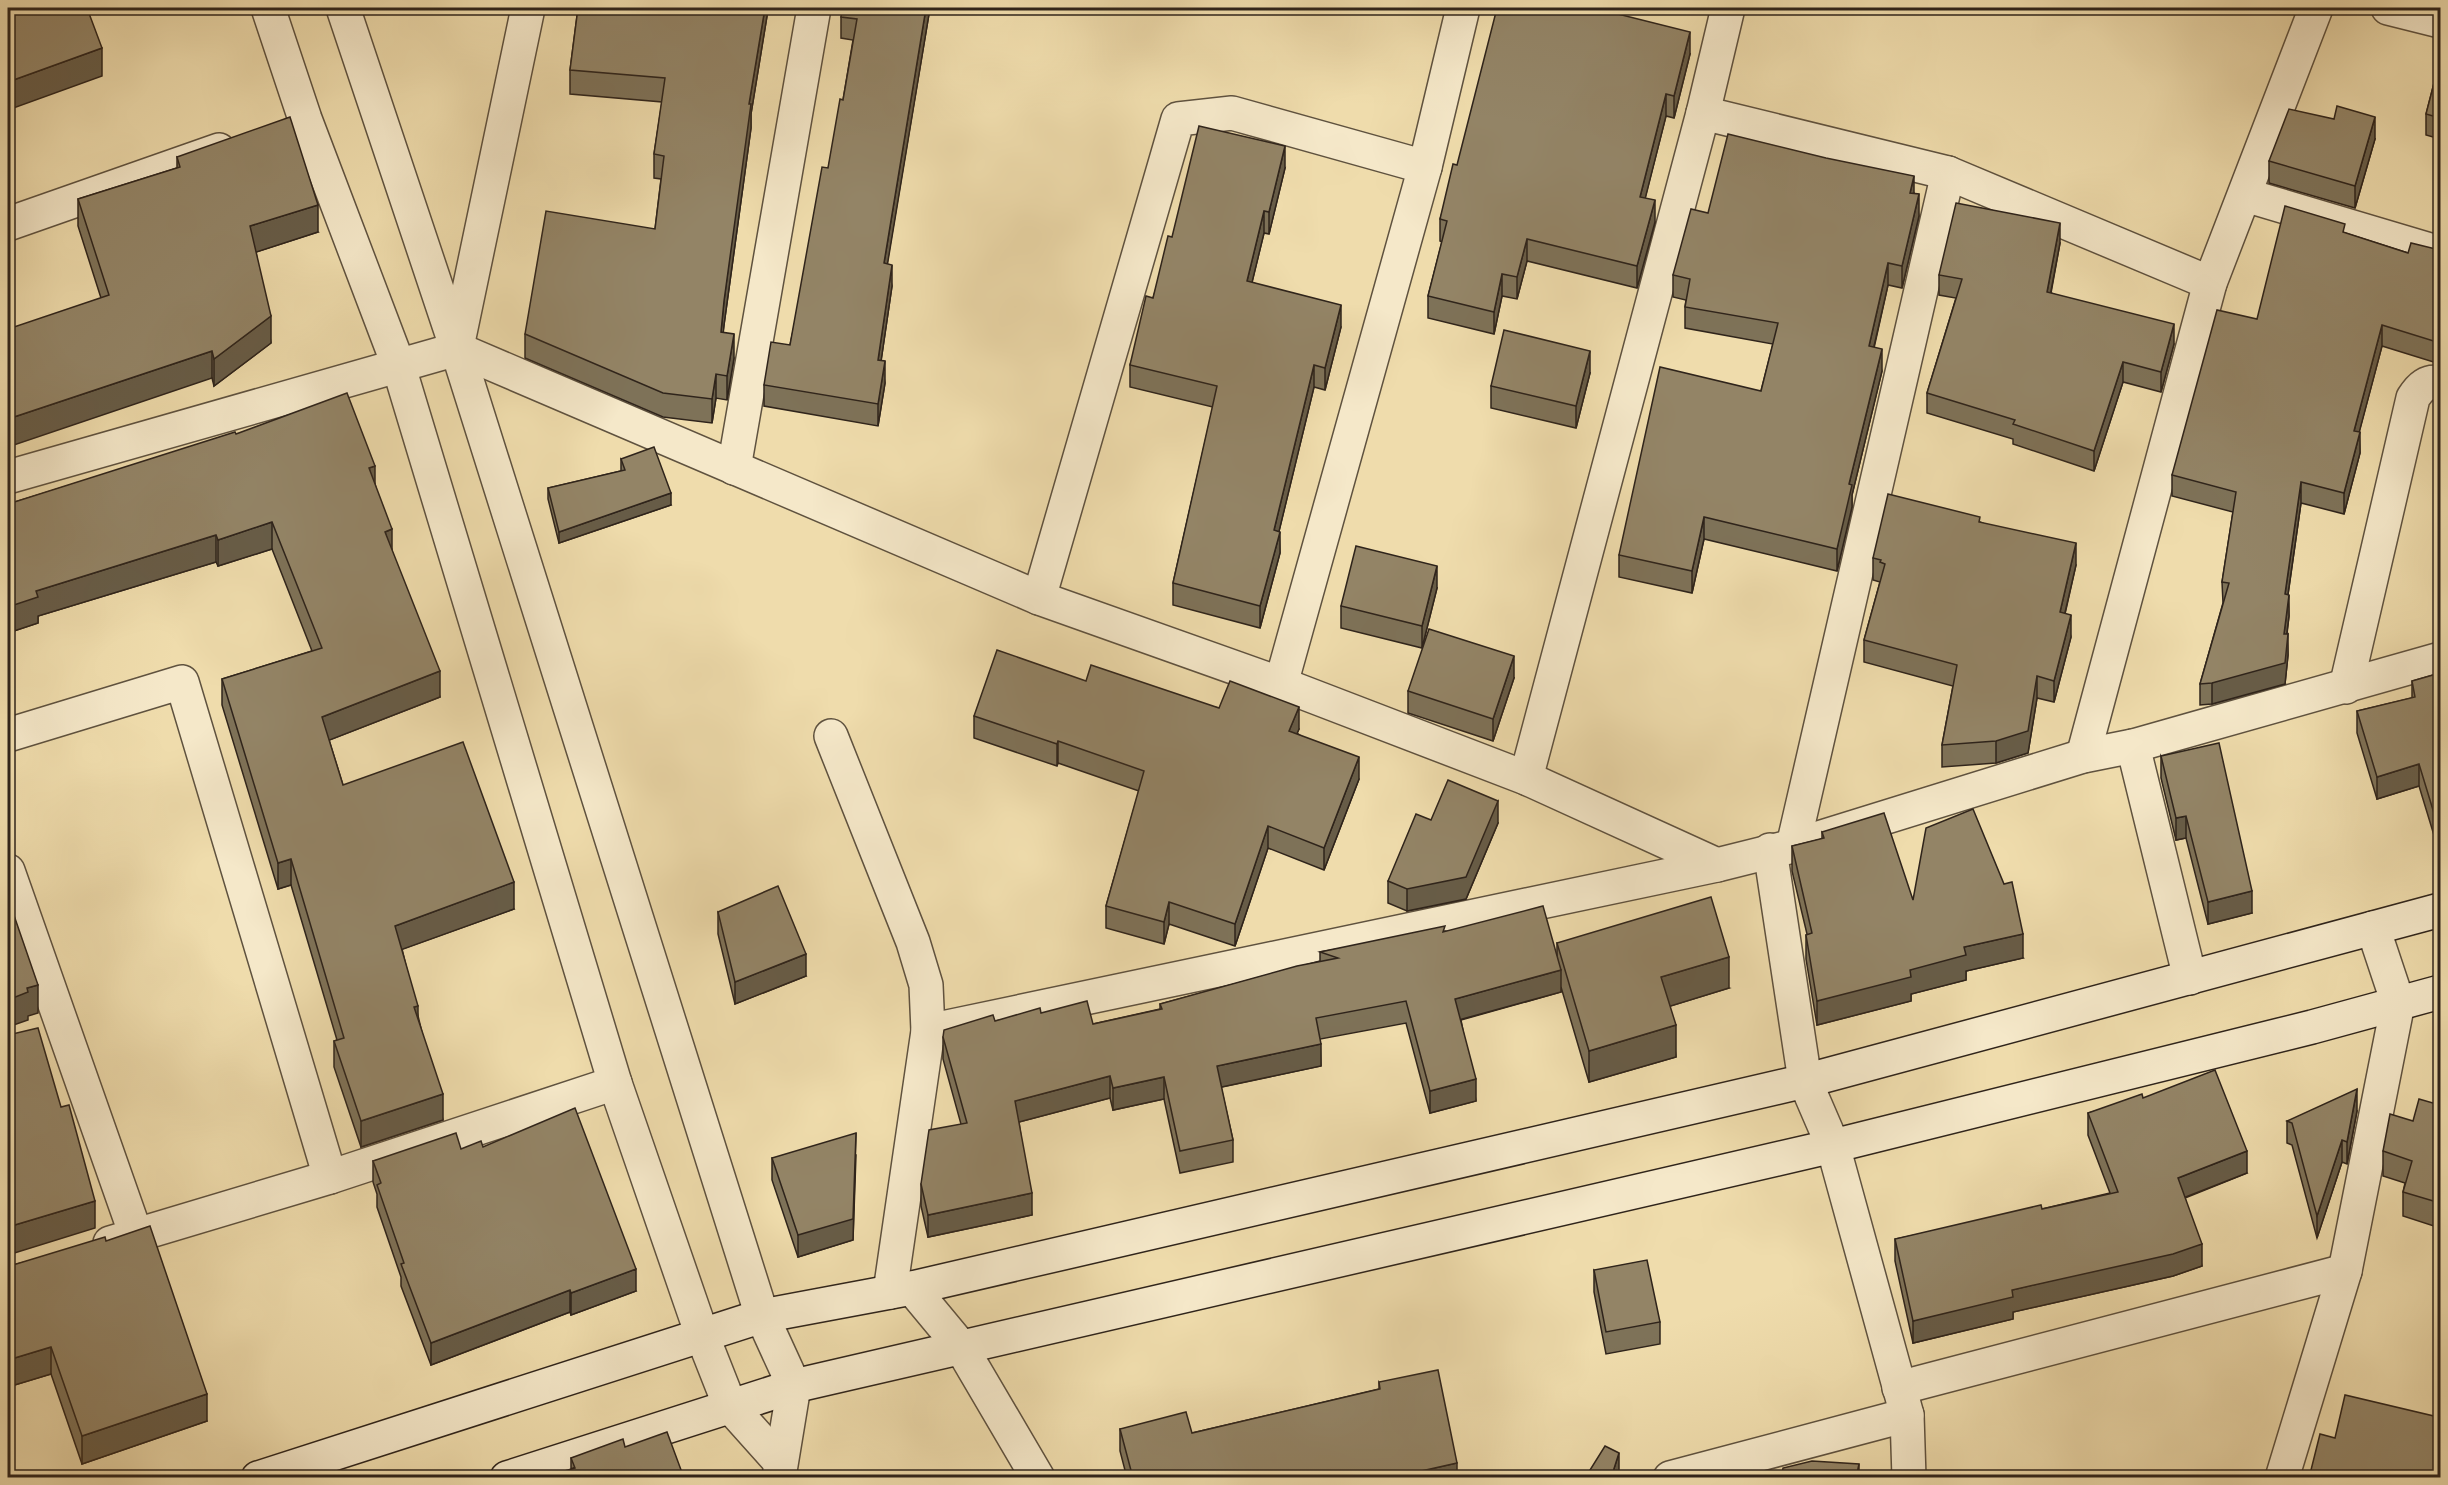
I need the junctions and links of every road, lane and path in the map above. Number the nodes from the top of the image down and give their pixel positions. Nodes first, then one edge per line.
1 (268, 8) edge
2 (343, 8) edge
3 (528, 8) edge
4 (814, 8) edge
5 (1463, 8) edge
6 (1728, 8) edge
7 (2316, 8) edge
8 (2388, 8) edge
9 (2440, 21) edge
10 (1703, 113) junction
11 (305, 119) junction
12 (1425, 168) junction
13 (1948, 174) junction
14 (2245, 195) junction
15 (10, 216) edge
16 (2440, 253) edge
17 (2210, 283) junction
18 (457, 349) junction
19 (398, 364) junction
20 (2440, 383) edge
21 (734, 468) junction
22 (8, 477) edge
23 (1039, 598) junction
24 (2440, 659) edge
25 (1281, 684) junction
26 (2346, 687) junction
27 (8, 735) edge
28 (831, 736) dead end
29 (2133, 746) junction
30 (2083, 756) junction
31 (1526, 778) junction
32 (1781, 848) junction
33 (1717, 865) junction
34 (8, 871) edge
35 (2440, 910) edge
36 (2373, 928) junction
37 (2190, 978) junction
38 (2440, 992) edge
39 (2398, 1004) junction
40 (62, 1029) junction
41 (928, 1030) junction
42 (29, 1038) edge
43 (1805, 1081) junction
44 (615, 1083) junction
45 (1833, 1146) junction
46 (330, 1177) junction
47 (136, 1235) junction
48 (82, 1251) edge
49 (2345, 1271) junction
50 (901, 1290) junction
51 (762, 1317) junction
52 (702, 1335) junction
53 (961, 1347) junction
54 (794, 1386) junction
55 (1903, 1402) junction
56 (730, 1406) junction
57 (780, 1470) edge
58 (1915, 1476) edge
59 (258, 1478) edge
60 (507, 1478) edge
61 (1038, 1478) edge
62 (1671, 1478) edge
63 (2282, 1478) edge

1 - 11 street
2 - 18 street
3 - 18 street
4 - 21 street
5 - 12 street
6 - 10 street
7 - 14 street
8 - 9 street
10 - 13 street
10 - 31 street
11 - 15 street
11 - 19 street
12 - 23 street
12 - 25 street
13 - 17 street
13 - 32 street
14 - 16 street
14 - 17 street
17 - 30 street
18 - 19 street
18 - 21 street
18 - 51 street
19 - 22 street
19 - 44 street
20 - 26 street
21 - 23 street
23 - 25 street
24 - 26 street
25 - 31 street
26 - 29 street
27 - 46 street
28 - 41 street
29 - 30 street
29 - 37 street
30 - 32 street
31 - 33 street
32 - 33 street
32 - 43 street
33 - 41 street
34 - 40 street
35 - 36 street
36 - 37 street
36 - 39 street
37 - 43 street
38 - 39 street
39 - 45 street
39 - 49 street
40 - 42 street
40 - 47 street
41 - 50 street
43 - 45 street
43 - 50 street
44 - 46 street
44 - 52 street
45 - 53 street
45 - 55 street
46 - 47 street
47 - 48 street
49 - 55 street
49 - 63 street
50 - 51 street
50 - 53 street
51 - 52 street
51 - 54 street
52 - 56 street
52 - 59 street
53 - 54 street
53 - 61 street
54 - 56 street
54 - 57 street
55 - 58 street
55 - 62 street
56 - 57 street
56 - 60 street

